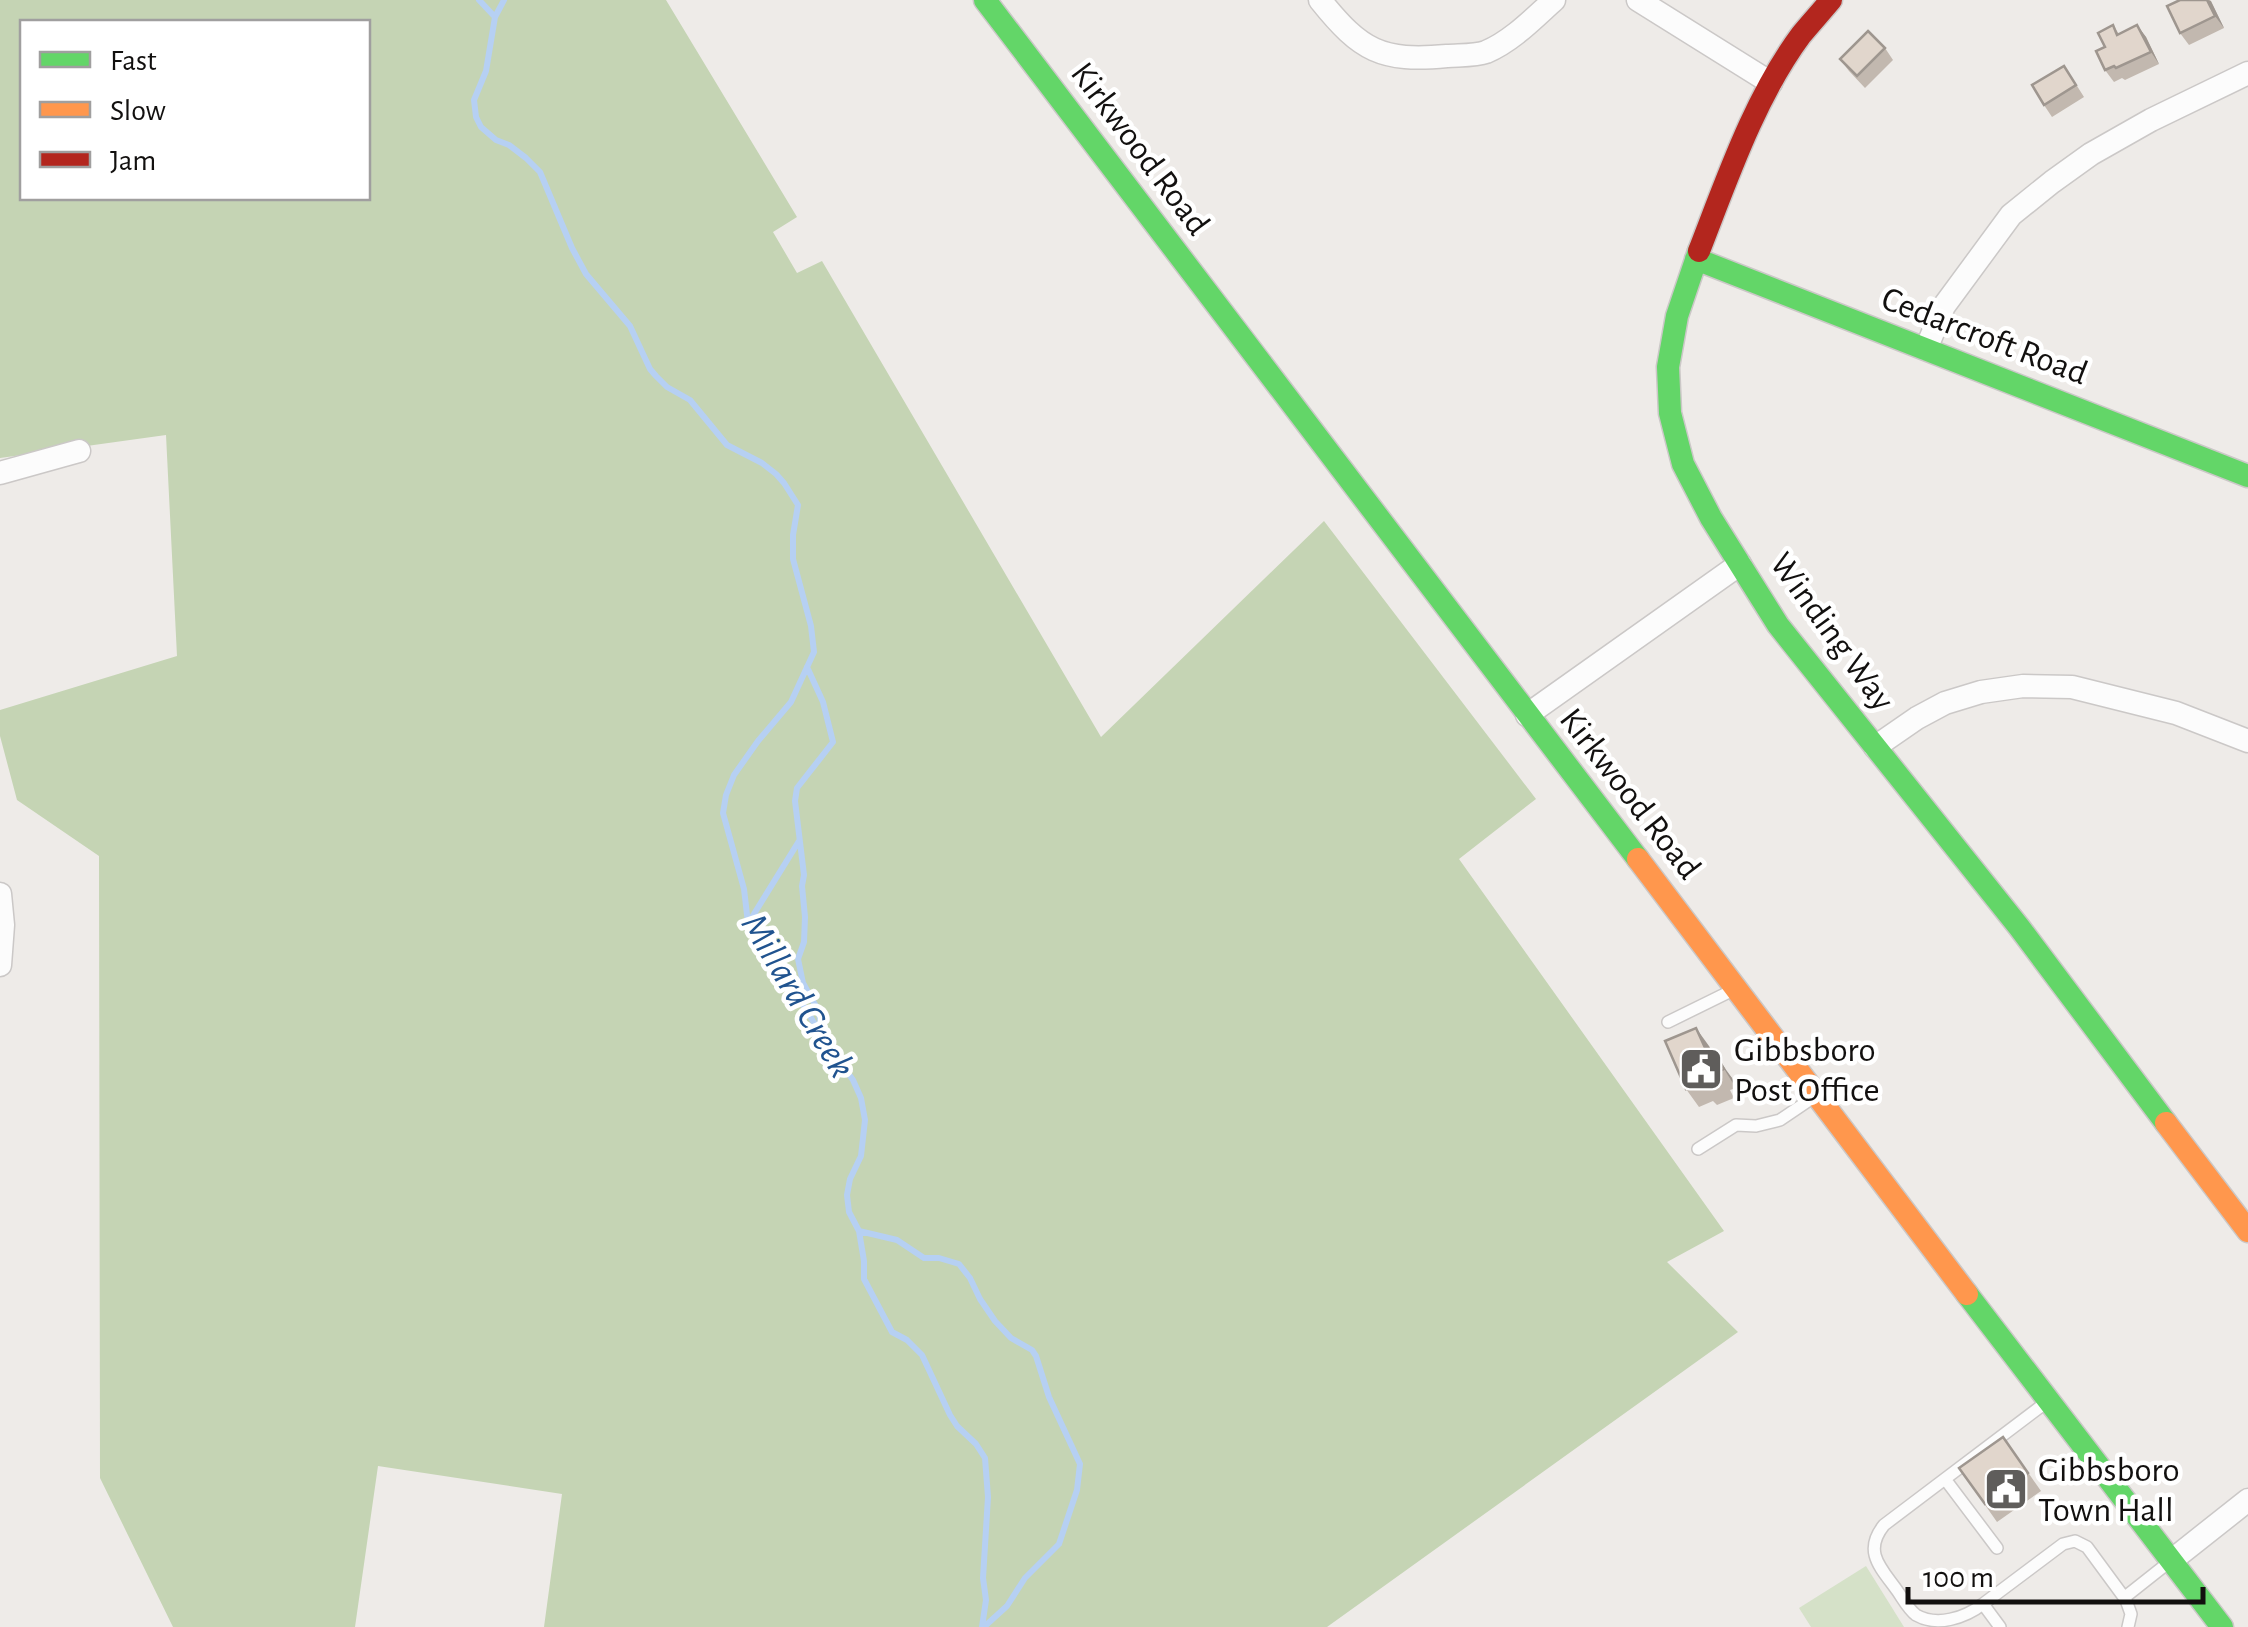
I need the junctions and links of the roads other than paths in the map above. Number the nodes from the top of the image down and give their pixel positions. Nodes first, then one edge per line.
1 (985, 0) edge
2 (1320, 0) edge
3 (1554, 0) edge
4 (1638, 0) edge
5 (1831, 0) edge
6 (2248, 73) edge
7 (1771, 82) junction
8 (1696, 259) junction
9 (1926, 349) junction
10 (79, 451) dead end
11 (0, 472) edge
12 (2248, 476) edge
13 (1740, 564) junction
14 (1527, 715) junction
15 (2248, 741) edge
16 (1875, 747) junction
17 (0, 894) edge
18 (0, 966) edge
19 (1736, 988) junction
20 (1668, 1022) dead end
21 (1818, 1095) junction
22 (1698, 1148) dead end
23 (2248, 1231) edge
24 (2048, 1401) junction
25 (1945, 1478) junction
26 (2248, 1500) edge
27 (1997, 1548) dead end
28 (2171, 1561) junction
29 (2125, 1598) junction
30 (1983, 1604) junction
31 (2000, 1627) edge
32 (2128, 1627) edge
33 (2222, 1627) edge

1 - 14 street, Kirkwood Road
2 - 3 street
4 - 7 street
5 - 7 street, Winding Way
6 - 9 street
7 - 8 street, Winding Way
8 - 9 street, Cedarcroft Road
8 - 13 street, Winding Way
9 - 12 street, Cedarcroft Road
10 - 11 street
13 - 14 street
13 - 16 street, Winding Way
14 - 19 street, Kirkwood Road
15 - 16 street
16 - 23 street, Winding Way
17 - 18 street
19 - 20 lane
19 - 21 street, Kirkwood Road
21 - 22 lane
21 - 24 street, Kirkwood Road
24 - 25 lane
24 - 28 street, Kirkwood Road
25 - 27 lane
25 - 30 lane
26 - 28 street
28 - 29 lane
28 - 33 street, Kirkwood Road
29 - 30 lane
29 - 32 lane
30 - 31 lane

